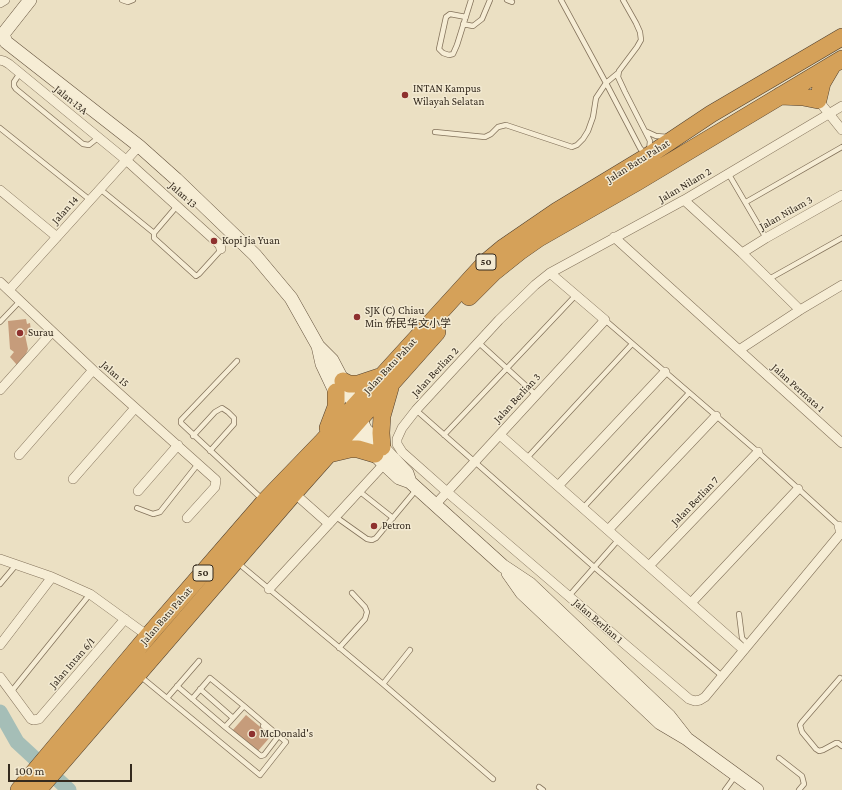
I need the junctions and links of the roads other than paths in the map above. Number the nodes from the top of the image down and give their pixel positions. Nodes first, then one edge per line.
1 (5, 0) edge
2 (30, 0) edge
3 (122, 0) edge
4 (133, 0) edge
5 (471, 0) edge
6 (490, 0) edge
7 (507, 0) edge
8 (560, 0) edge
9 (623, 0) edge
10 (512, 2) dead end
11 (0, 3) edge
12 (466, 17) junction
13 (464, 24) junction
14 (2, 35) edge
15 (839, 39) edge
16 (0, 60) edge
17 (838, 62) edge
18 (20, 73) junction
19 (618, 73) junction
20 (606, 82) junction
21 (780, 96) junction
22 (842, 106) edge
23 (823, 107) junction
24 (0, 128) edge
25 (842, 130) edge
26 (645, 131) junction
27 (435, 132) dead end
28 (99, 137) junction
29 (678, 137) junction
30 (138, 146) junction
31 (842, 147) edge
32 (648, 156) junction
33 (678, 157) junction
34 (126, 160) junction
35 (728, 173) junction
36 (637, 182) junction
37 (100, 189) junction
38 (0, 190) edge
39 (842, 195) edge
40 (90, 200) junction
41 (684, 200) junction
42 (746, 202) junction
43 (177, 206) junction
44 (216, 218) junction
45 (205, 231) junction
46 (154, 233) junction
47 (57, 237) junction
48 (614, 238) junction
49 (766, 238) junction
50 (842, 238) edge
51 (220, 249) joint
52 (742, 253) junction
53 (550, 273) junction
54 (769, 279) junction
55 (0, 282) edge
56 (842, 285) edge
57 (9, 290) junction
58 (576, 295) junction
59 (20, 301) junction
60 (800, 310) junction
61 (605, 320) junction
62 (0, 322) edge
63 (52, 332) junction
64 (479, 343) junction
65 (632, 344) junction
66 (739, 350) junction
67 (237, 361) dead end
68 (507, 368) junction
69 (93, 370) junction
70 (665, 372) junction
71 (386, 380) junction
72 (340, 387) junction
73 (0, 390) edge
74 (689, 393) junction
75 (536, 395) junction
76 (135, 408) junction
77 (416, 410) junction
78 (353, 416) junction
79 (716, 416) junction
80 (500, 434) junction
81 (444, 435) junction
82 (193, 436) junction
83 (842, 443) edge
84 (178, 445) junction
85 (325, 448) junction
86 (210, 451) junction
87 (758, 452) junction
88 (19, 455) dead end
89 (380, 455) junction
90 (527, 458) junction
91 (475, 462) junction
92 (198, 464) junction
93 (72, 479) dead end
94 (414, 485) junction
95 (558, 486) junction
96 (798, 488) junction
97 (359, 490) junction
98 (138, 491) dead end
99 (447, 492) junction
100 (299, 497) junction
101 (265, 501) junction
102 (435, 505) junction
103 (138, 508) dead end
104 (583, 508) junction
105 (336, 517) junction
106 (187, 518) dead end
107 (393, 518) junction
108 (329, 524) junction
109 (839, 526) joint
110 (608, 530) junction
111 (619, 539) junction
112 (0, 560) edge
113 (235, 561) junction
114 (16, 565) junction
115 (649, 566) junction
116 (594, 567) junction
117 (52, 577) junction
118 (0, 584) edge
119 (269, 590) junction
120 (352, 593) dead end
121 (90, 594) junction
122 (569, 596) junction
123 (691, 603) junction
124 (739, 614) dead end
125 (125, 619) junction
126 (148, 636) junction
127 (0, 646) edge
128 (746, 647) junction
129 (339, 648) junction
130 (410, 650) dead end
131 (199, 661) dead end
132 (137, 674) junction
133 (722, 676) junction
134 (0, 677) edge
135 (840, 678) dead end
136 (383, 684) junction
137 (177, 686) junction
138 (200, 689) junction
139 (11, 692) junction
140 (167, 698) junction
141 (192, 699) junction
142 (244, 706) junction
143 (234, 718) junction
144 (226, 727) junction
145 (70, 740) junction
146 (841, 743) edge
147 (779, 758) dead end
148 (736, 775) junction
149 (493, 779) dead end
150 (28, 787) edge
151 (725, 790) edge
152 (757, 790) edge
153 (799, 790) edge

1 - 11 street
2 - 14 street
3 - 4 lane
5 - 12 lane
6 - 13 lane
7 - 10 lane
8 - 20 lane
9 - 19 lane
12 - 13 lane
12 - 13 lane
14 - 30 street
15 - 29 highway, Jalan Batu Pahat / 50
16 - 18 street, Jalan 13A
17 - 21 highway, Jalan Batu Pahat / 50
17 - 23 highway
18 - 28 street, Jalan 13A
18 - 28 lane
19 - 20 lane
19 - 26 lane
20 - 27 lane
20 - 32 lane
21 - 23 highway
21 - 33 highway, Jalan Batu Pahat / 50
22 - 23 street, Jalan Nilam 2
23 - 25 street
23 - 35 street, Jalan Nilam 2
24 - 40 lane
26 - 29 lane
26 - 32 lane
28 - 34 street, Jalan 13A
29 - 32 highway, Jalan Batu Pahat / 50
30 - 34 street, Jalan 14
30 - 44 street
31 - 42 lane
32 - 33 highway
32 - 36 highway
32 - 71 highway, Jalan Batu Pahat / 50
33 - 36 highway, Jalan Batu Pahat / 50
34 - 37 street, Jalan 14
34 - 43 street, Jalan 13
35 - 41 street, Jalan Nilam 2
35 - 42 lane
36 - 71 highway, Jalan Batu Pahat / 50
37 - 40 street, Jalan 14
37 - 46 lane
38 - 47 street
39 - 49 street, Jalan Nilam 3
40 - 47 street, Jalan 14
41 - 48 street, Jalan Nilam 2
41 - 52 street
42 - 49 lane
43 - 45 street, Jalan 13
43 - 46 lane
44 - 45 street
44 - 72 street
45 - 51 street, Jalan 13
46 - 51 lane
47 - 57 street, Jalan 14
48 - 53 street, Jalan Nilam 2
48 - 66 street, Jalan Permata 1
49 - 52 street, Jalan Nilam 3
50 - 54 lane
52 - 54 street
53 - 58 street
53 - 64 street, Jalan Berlian 2
54 - 60 street
55 - 57 street, Jalan 15
56 - 60 street
57 - 59 street, Jalan 15
58 - 61 street
58 - 68 lane
59 - 62 lane
59 - 63 street, Jalan 15
60 - 66 street
61 - 65 lane
61 - 75 street, Jalan Berlian 3
63 - 69 street, Jalan 15
63 - 73 street
64 - 68 lane
64 - 77 street, Jalan Berlian 2
65 - 70 lane
65 - 90 lane
66 - 83 street, Jalan Permata 1
67 - 82 lane
68 - 75 lane
68 - 81 lane
69 - 76 street, Jalan 15
69 - 88 street
70 - 74 lane
70 - 95 street
71 - 72 highway
71 - 78 highway, Jalan Batu Pahat / 50
71 - 89 highway
72 - 78 street
72 - 85 highway
74 - 79 lane
74 - 104 lane
75 - 80 street, Jalan Berlian 3
76 - 84 street, Jalan 15
76 - 93 street
77 - 81 lane
77 - 99 street, Jalan Berlian 2
78 - 85 highway, Jalan Batu Pahat / 50
78 - 89 street
79 - 87 lane
79 - 110 street
80 - 90 street
80 - 91 street, Jalan Berlian 3
81 - 91 lane
82 - 86 lane
82 - 86 lane
84 - 92 street, Jalan 15
84 - 98 street
85 - 89 highway
85 - 100 highway, Jalan Batu Pahat / 50
85 - 101 highway, Jalan Batu Pahat / 50
86 - 101 lane
87 - 96 lane
87 - 115 street, Jalan Berlian 7
89 - 94 street
89 - 97 street
90 - 95 street
91 - 99 street, Jalan Berlian 3
91 - 116 lane
92 - 103 lane
92 - 106 street, Jalan 15
94 - 102 street
94 - 107 lane
95 - 104 street
96 - 109 lane
96 - 123 street
97 - 105 street
97 - 107 lane
99 - 102 street, Jalan Berlian 3
99 - 122 street, Jalan Berlian 1
100 - 108 street
100 - 113 highway, Jalan Batu Pahat / 50
101 - 126 highway, Jalan Batu Pahat / 50
102 - 148 street
104 - 110 street
105 - 107 lane
105 - 108 street
108 - 119 street
109 - 128 street, Jalan Berlian 1
110 - 111 street
111 - 115 street
111 - 116 lane
112 - 114 street
113 - 119 lane
113 - 132 highway, Jalan Batu Pahat / 50
114 - 117 street
114 - 118 lane
115 - 123 street
116 - 122 lane
116 - 133 lane
117 - 121 street
117 - 127 street
119 - 129 lane
120 - 129 lane
121 - 125 street
121 - 139 lane
122 - 133 street, Jalan Berlian 1
123 - 128 street
124 - 128 lane
125 - 126 street
125 - 139 street, Jalan Intan 6/1
126 - 145 highway, Jalan Batu Pahat / 50
128 - 133 street, Jalan Berlian 1
129 - 136 lane
130 - 136 lane
131 - 137 lane
132 - 140 lane
132 - 145 highway, Jalan Batu Pahat / 50
134 - 139 street
135 - 146 lane
136 - 149 lane
137 - 140 lane
137 - 141 lane
138 - 141 lane
138 - 142 lane
138 - 143 lane
140 - 142 lane
141 - 144 lane
142 - 143 lane
142 - 144 lane
143 - 144 lane
145 - 150 highway, Jalan Batu Pahat / 50
147 - 153 lane
148 - 151 lane
148 - 152 street

